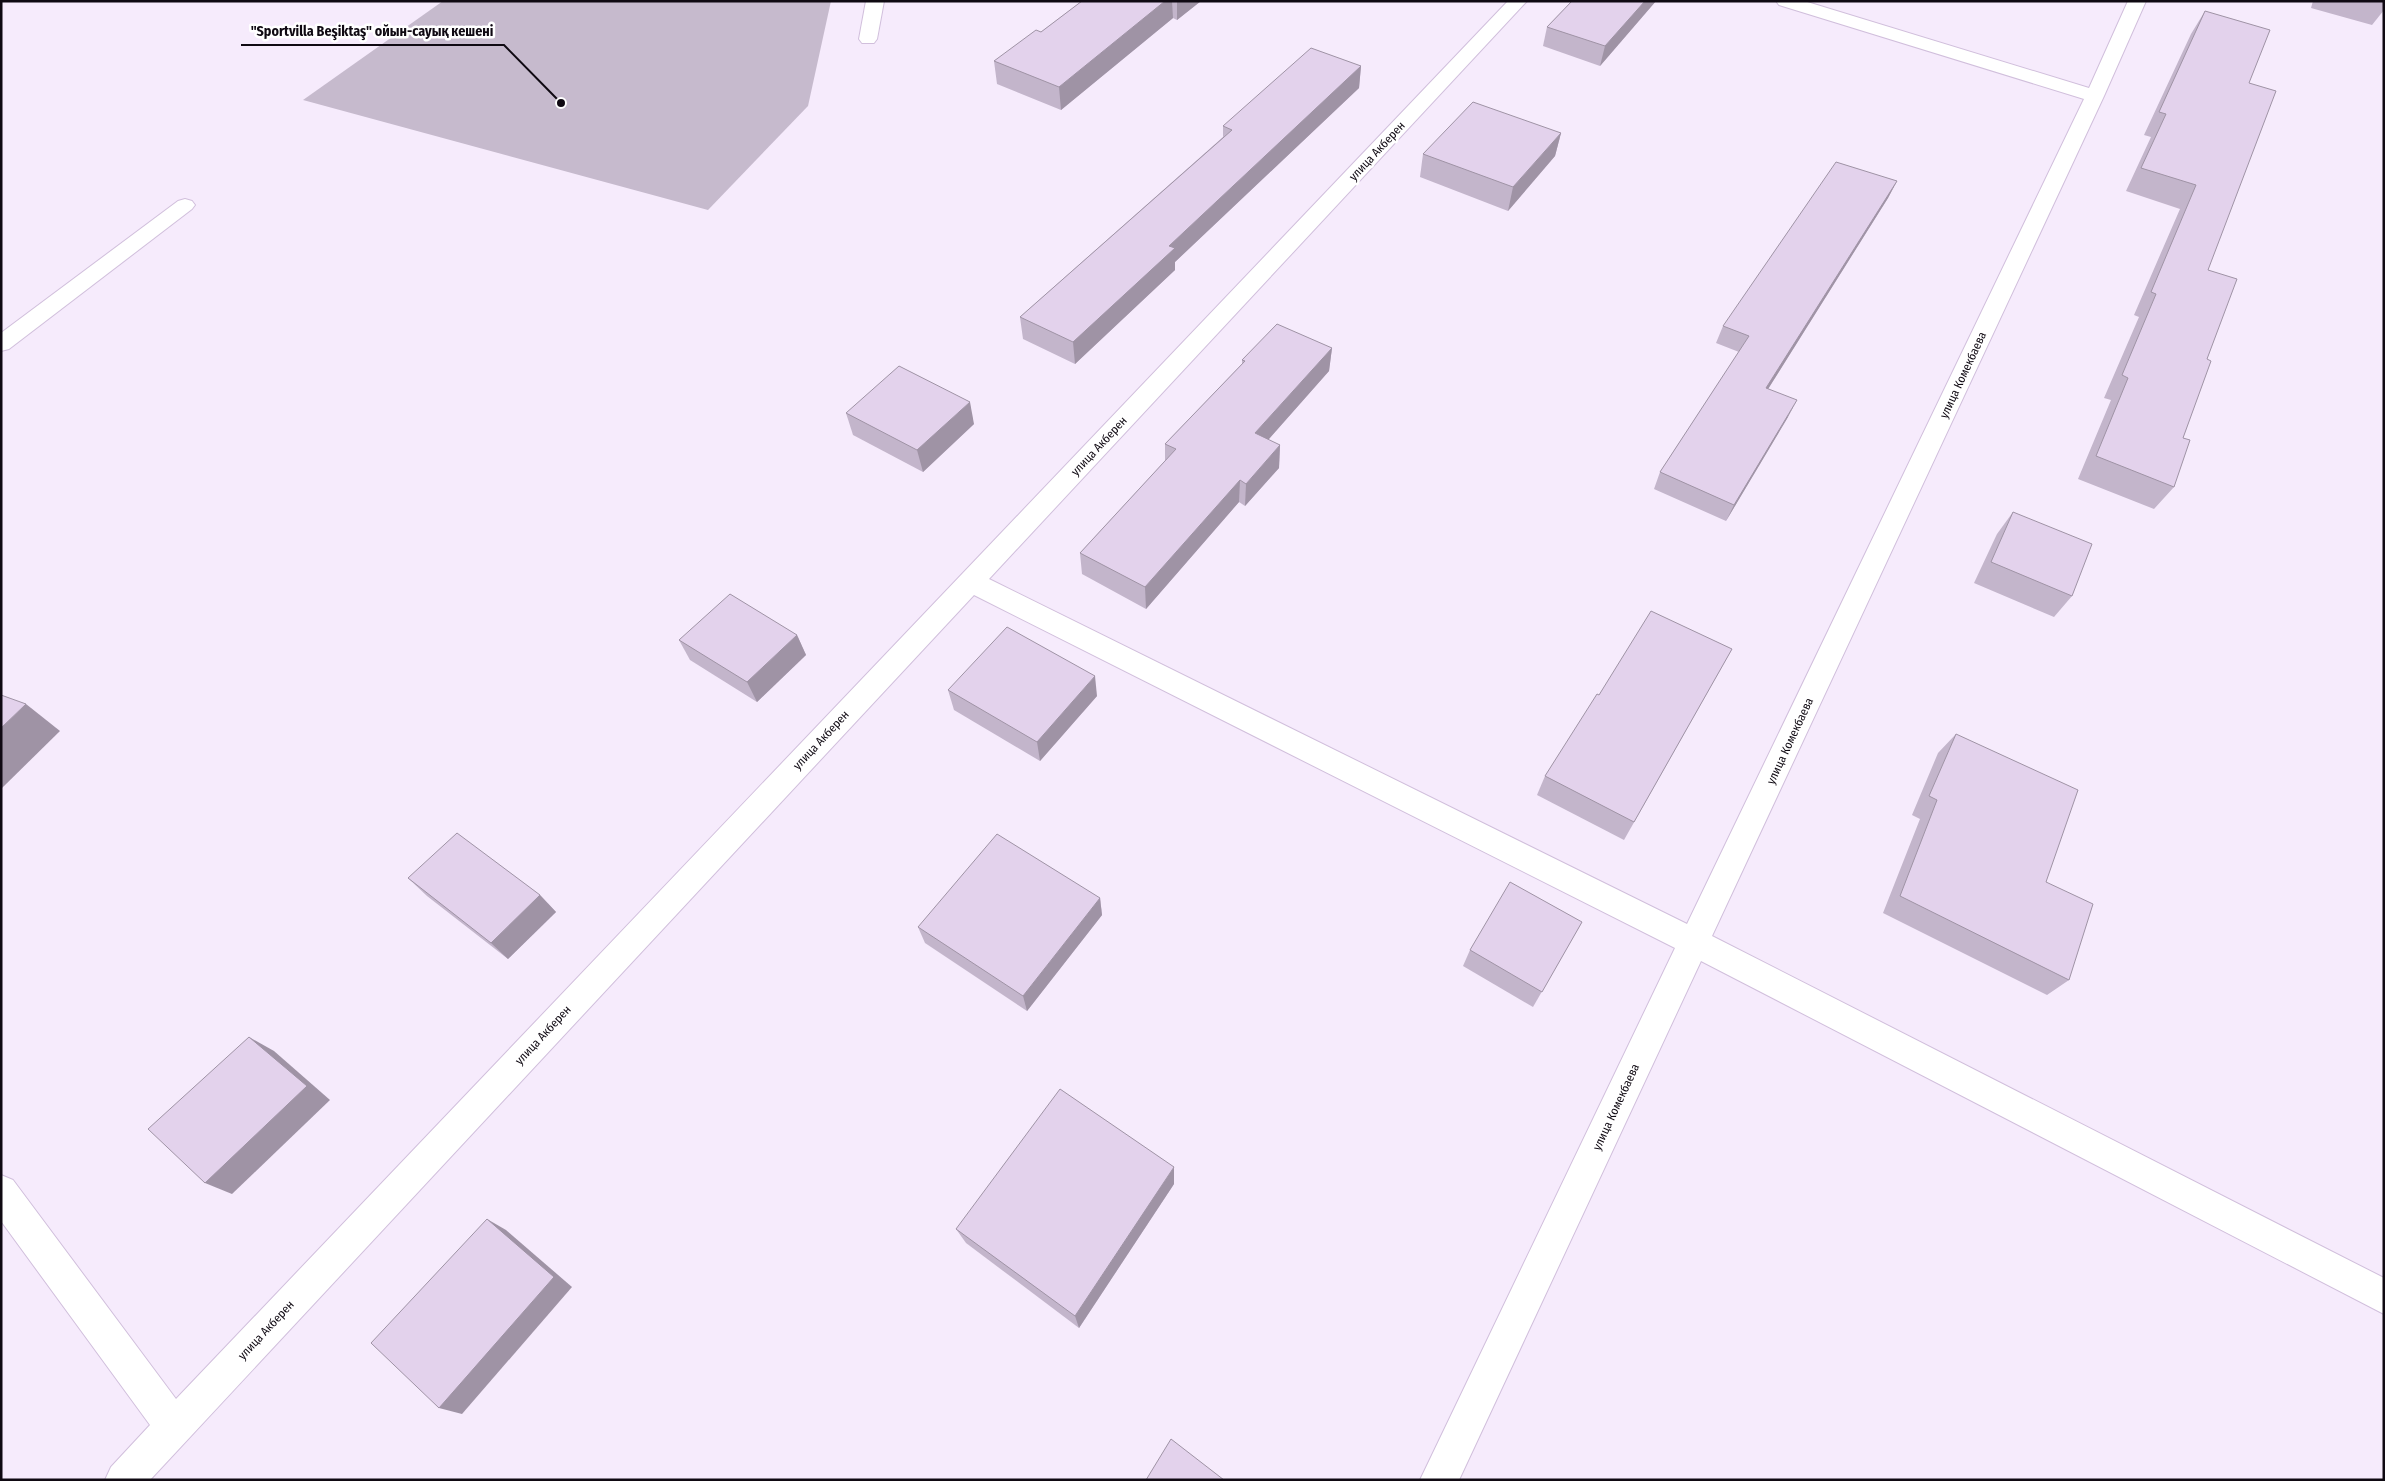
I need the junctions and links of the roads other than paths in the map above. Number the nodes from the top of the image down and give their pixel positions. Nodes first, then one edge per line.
1 (875, 1) edge
2 (1518, 1) edge
3 (1785, 1) edge
4 (2137, 1) edge
5 (868, 39) dead end
6 (2094, 96) junction
7 (185, 205) dead end
8 (1, 344) edge
9 (971, 582) junction
10 (1694, 943) junction
11 (1, 1192) edge
12 (2384, 1297) edge
13 (174, 1427) junction
14 (124, 1480) edge
15 (1439, 1480) edge

1 - 5 street
2 - 9 street, улица Акберен
3 - 6 street
4 - 6 street, улица Комекбаева
6 - 10 street, улица Комекбаева
7 - 8 street
9 - 10 street
9 - 13 street, улица Акберен
10 - 12 street
10 - 15 street, улица Комекбаева
11 - 13 street
13 - 14 street, улица Акберен

